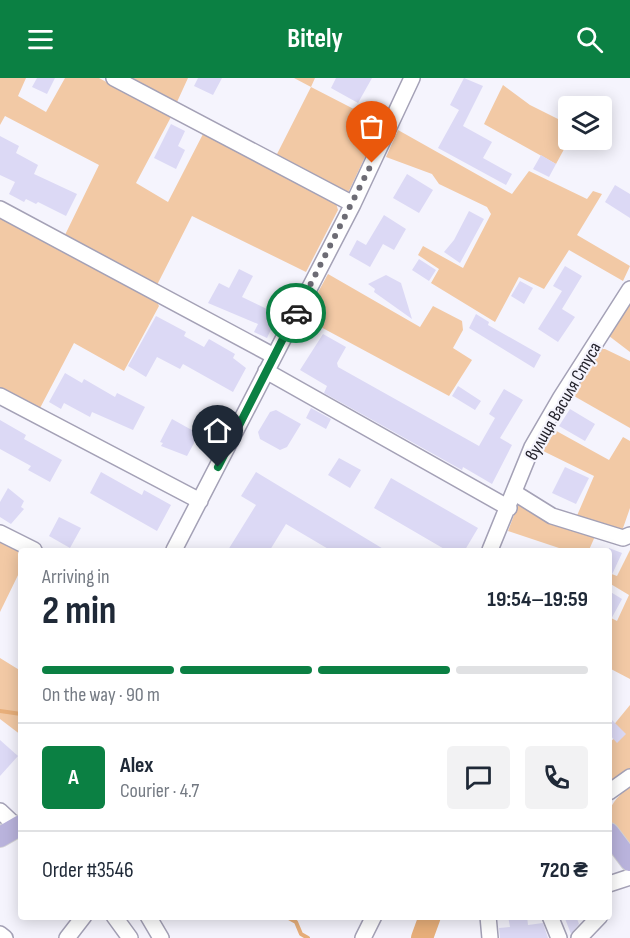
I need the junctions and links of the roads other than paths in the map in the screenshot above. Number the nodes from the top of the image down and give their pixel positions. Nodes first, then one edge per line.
1 (114, 78) edge
2 (412, 78) edge
3 (354, 204) junction
4 (0, 209) edge
5 (630, 289) edge
6 (274, 356) junction
7 (266, 371) junction
8 (0, 396) edge
9 (515, 493) junction
10 (200, 501) junction
11 (509, 508) junction
12 (0, 532) edge
13 (630, 535) edge
14 (30, 548) edge
15 (175, 548) edge
16 (491, 548) edge
17 (630, 777) edge
18 (612, 790) edge
19 (0, 811) edge
20 (13, 829) edge
21 (612, 837) edge
22 (630, 861) edge
23 (630, 877) edge
24 (612, 883) edge
25 (81, 920) edge
26 (117, 920) edge
27 (150, 920) edge
28 (372, 920) edge
29 (488, 920) edge
30 (552, 920) edge
31 (596, 920) edge
32 (0, 934) edge
33 (5, 938) edge
34 (67, 938) edge
35 (130, 938) edge
36 (161, 938) edge
37 (363, 938) edge
38 (490, 938) edge
39 (559, 938) edge
40 (579, 938) edge

1 - 3 street
2 - 3 street
3 - 6 street
4 - 6 street
5 - 9 street, вулиця Василя Стуса
6 - 7 street
7 - 10 street
7 - 11 street
8 - 10 street
9 - 11 street, вулиця Василя Стуса
9 - 13 street
10 - 15 street
11 - 16 street, вулиця Василя Стуса
12 - 14 street
17 - 18 street
19 - 20 street
21 - 22 main road
23 - 24 street
25 - 34 street
26 - 35 street
27 - 36 street
28 - 37 street
29 - 38 street
30 - 39 street
31 - 40 street
32 - 33 street

